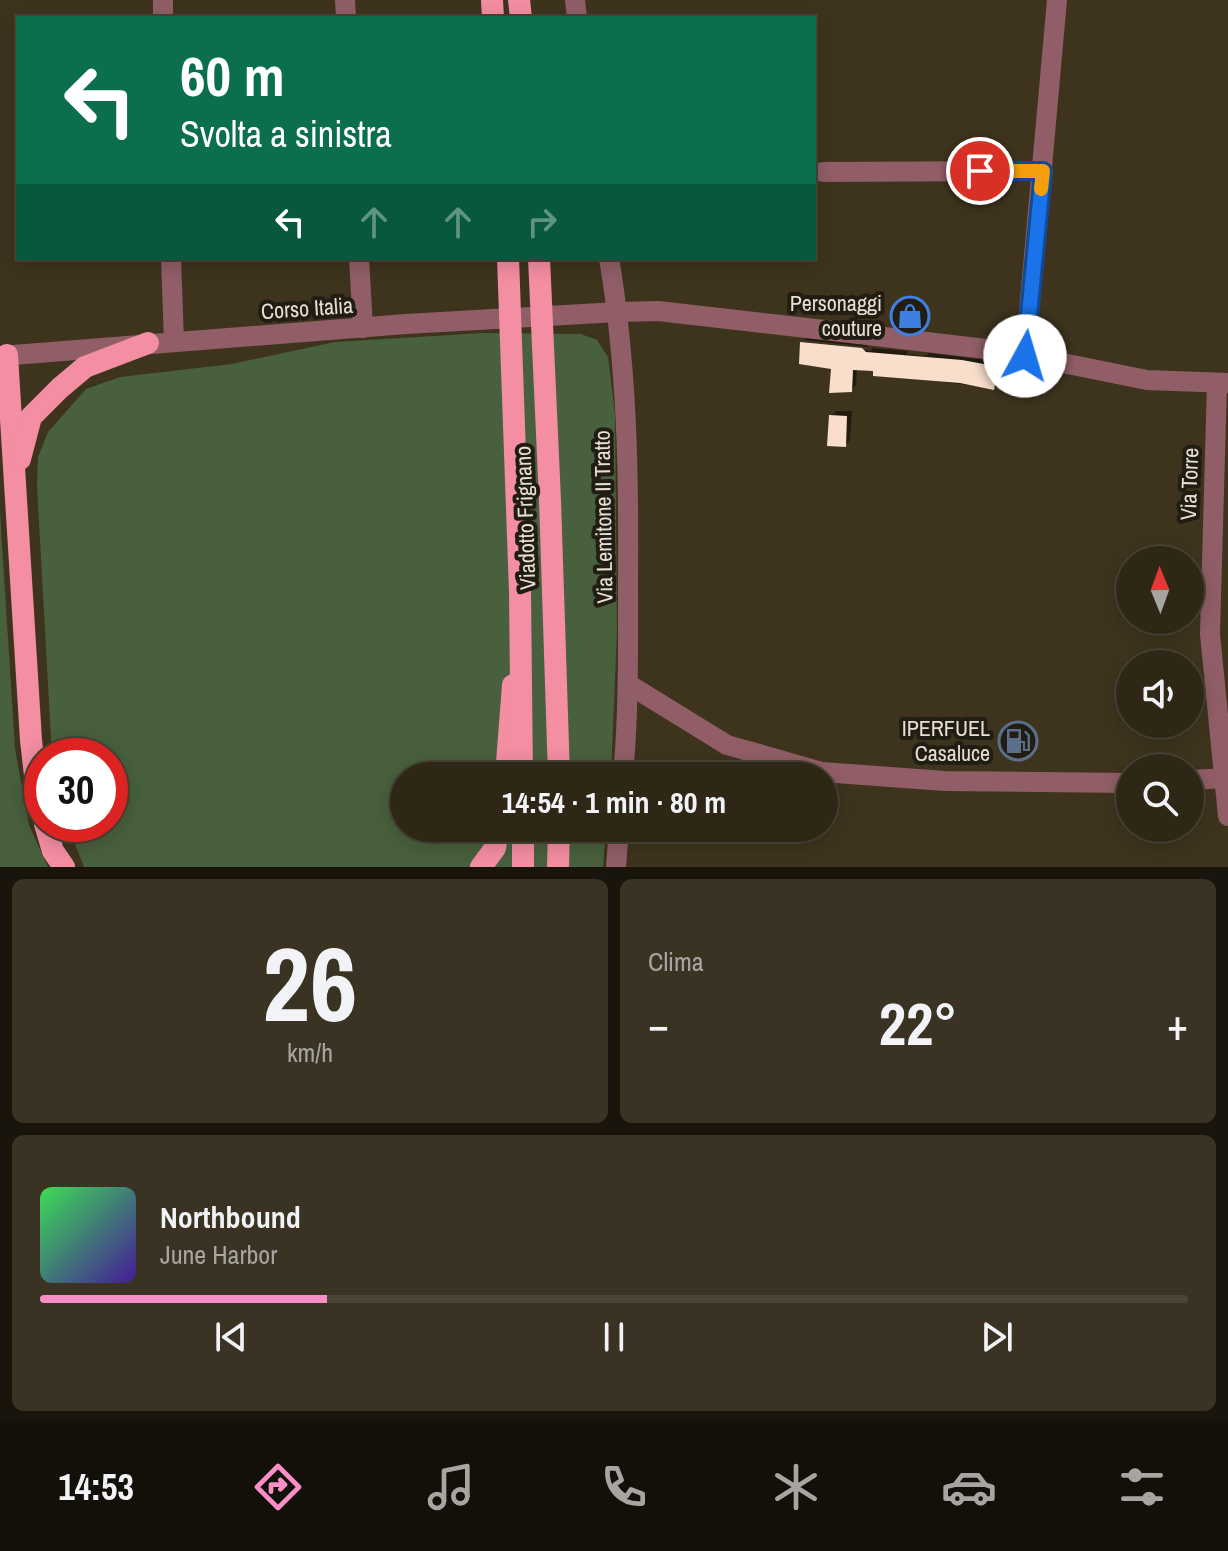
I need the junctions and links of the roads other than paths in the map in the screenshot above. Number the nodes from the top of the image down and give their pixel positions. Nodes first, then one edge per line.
1 (1057, 0) edge
2 (1043, 171) junction
3 (823, 172) dead end
4 (171, 260) edge
5 (359, 260) edge
6 (508, 260) edge
7 (539, 260) edge
8 (609, 260) edge
9 (618, 312) junction
10 (363, 328) junction
11 (174, 341) junction
12 (148, 343) junction
13 (4, 356) edge
14 (1025, 356) junction
15 (1222, 383) edge
16 (0, 445) edge
17 (15, 480) junction
18 (520, 592) junction
19 (628, 684) junction
20 (31, 738) edge
21 (507, 762) edge
22 (522, 762) edge
23 (559, 762) edge
24 (624, 762) edge
25 (1226, 778) edge
26 (1204, 779) edge
27 (1116, 783) edge
28 (1228, 816) edge
29 (50, 842) edge
30 (496, 842) edge
31 (523, 842) edge
32 (559, 842) edge
33 (618, 842) edge
34 (64, 867) edge
35 (481, 867) edge
36 (523, 867) edge
37 (558, 867) edge
38 (616, 867) edge

1 - 2 street
2 - 3 street
2 - 14 street
4 - 11 street
5 - 10 street
6 - 18 highway, Viadotto Frignano, bridge
7 - 23 highway, Viadotto Frignano, bridge
8 - 9 street, Via Lemitone II Tratto
9 - 10 street, Corso Italia
9 - 14 street, Corso Italia
9 - 19 street, Via Lemitone II Tratto
10 - 11 street, Corso Italia
11 - 12 street, Corso Italia
12 - 13 street, Corso Italia
12 - 17 highway
13 - 17 highway
14 - 15 street, Corso Italia
15 - 25 street, Via Torre
16 - 17 highway
17 - 20 highway
18 - 21 highway, bridge
18 - 22 highway, Viadotto Frignano, bridge
19 - 24 street, Via Lemitone II Tratto
19 - 27 street
25 - 26 street
25 - 28 street, Via Torre
29 - 34 highway
30 - 35 highway
31 - 36 highway
32 - 37 highway
33 - 38 street

